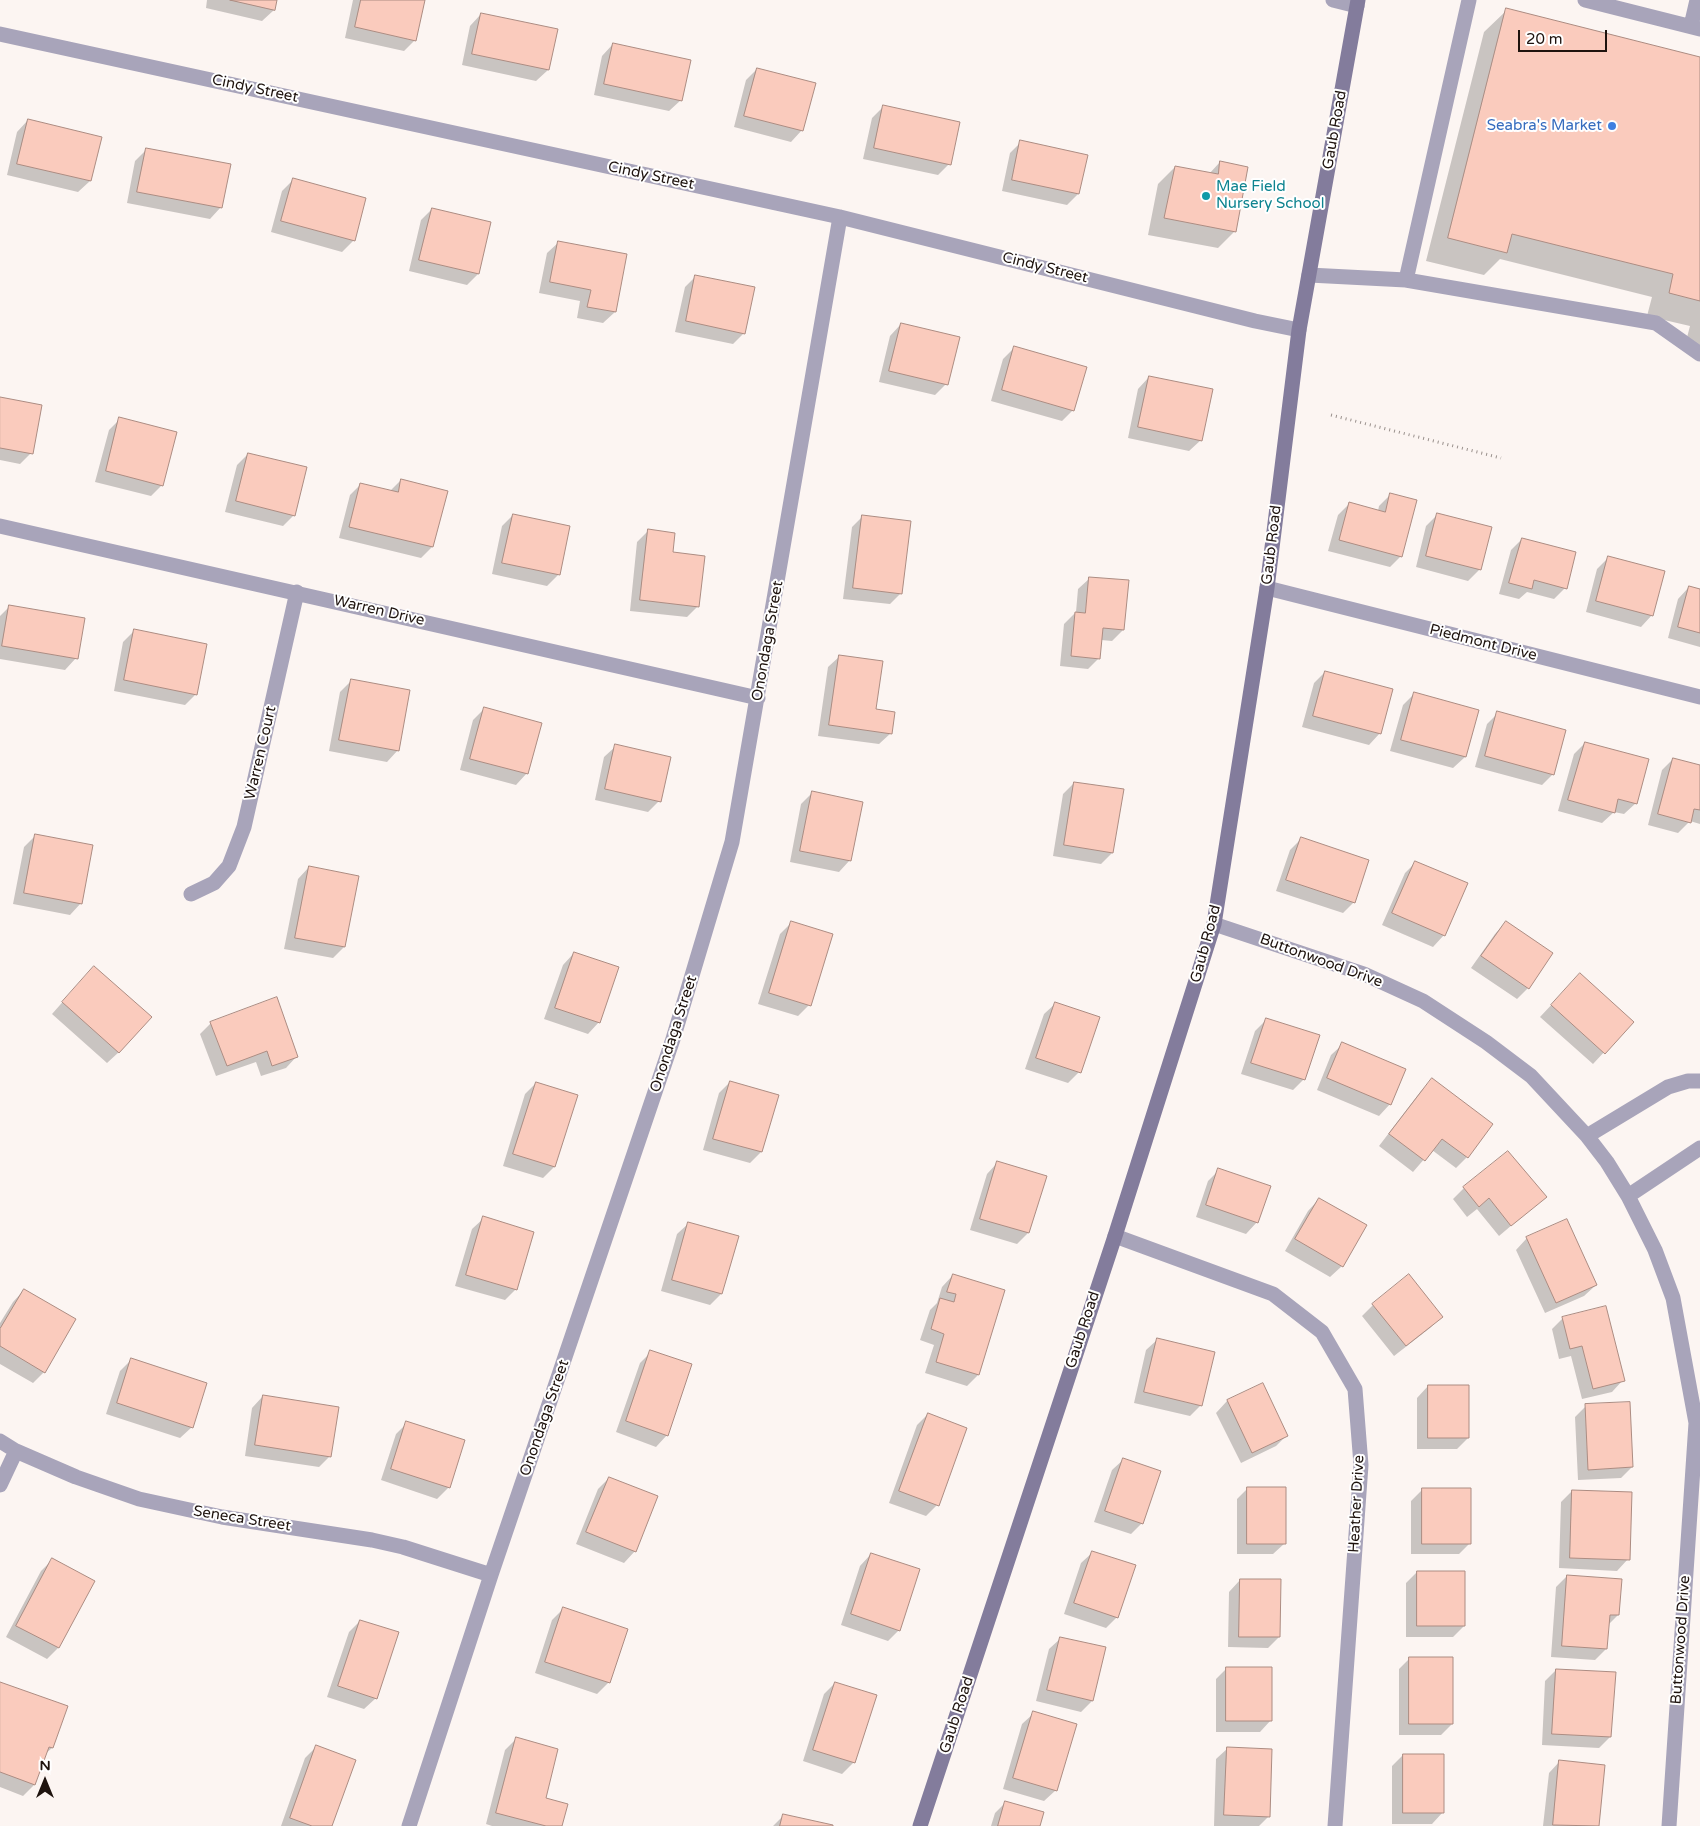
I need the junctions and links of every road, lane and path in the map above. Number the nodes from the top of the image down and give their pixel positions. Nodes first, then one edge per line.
1 (1333, 0) edge
2 (1470, 0) edge
3 (1585, 0) edge
4 (1697, 0) edge
5 (1358, 3) edge
6 (1695, 28) edge
7 (0, 34) edge
8 (840, 217) junction
9 (1309, 275) junction
10 (1406, 280) junction
11 (1299, 330) junction
12 (1700, 354) edge
13 (1330, 415) dead end
14 (1501, 458) dead end
15 (0, 526) edge
16 (1267, 588) junction
17 (297, 592) junction
18 (1700, 697) edge
19 (758, 698) junction
20 (191, 894) dead end
21 (1214, 924) junction
22 (1700, 1081) edge
23 (1587, 1136) junction
24 (1700, 1148) edge
25 (1628, 1196) junction
26 (1114, 1236) junction
27 (0, 1441) edge
28 (16, 1451) junction
29 (0, 1485) edge
30 (492, 1575) junction
31 (409, 1826) edge
32 (920, 1826) edge
33 (1335, 1826) edge
34 (1669, 1826) edge

1 - 5 street
2 - 10 street
3 - 6 street
4 - 6 street
5 - 9 street, Gaub Road
7 - 8 street, Cindy Street
8 - 11 street, Cindy Street
8 - 19 street, Onondaga Street
9 - 10 street
9 - 11 street, Gaub Road
10 - 12 street
11 - 16 street, Gaub Road
13 - 14 path
15 - 17 street, Warren Drive
16 - 18 street, Piedmont Drive
16 - 21 street, Gaub Road
17 - 19 street, Warren Drive
17 - 20 street, Warren Court
19 - 30 street, Onondaga Street
21 - 23 street, Buttonwood Drive
21 - 26 street, Gaub Road
22 - 23 street
23 - 25 street, Buttonwood Drive
24 - 25 street
25 - 34 street, Buttonwood Drive
26 - 32 street, Gaub Road
26 - 33 street, Heather Drive
27 - 28 street, Seneca Street
28 - 29 street
28 - 30 street, Seneca Street
30 - 31 street, Onondaga Street

